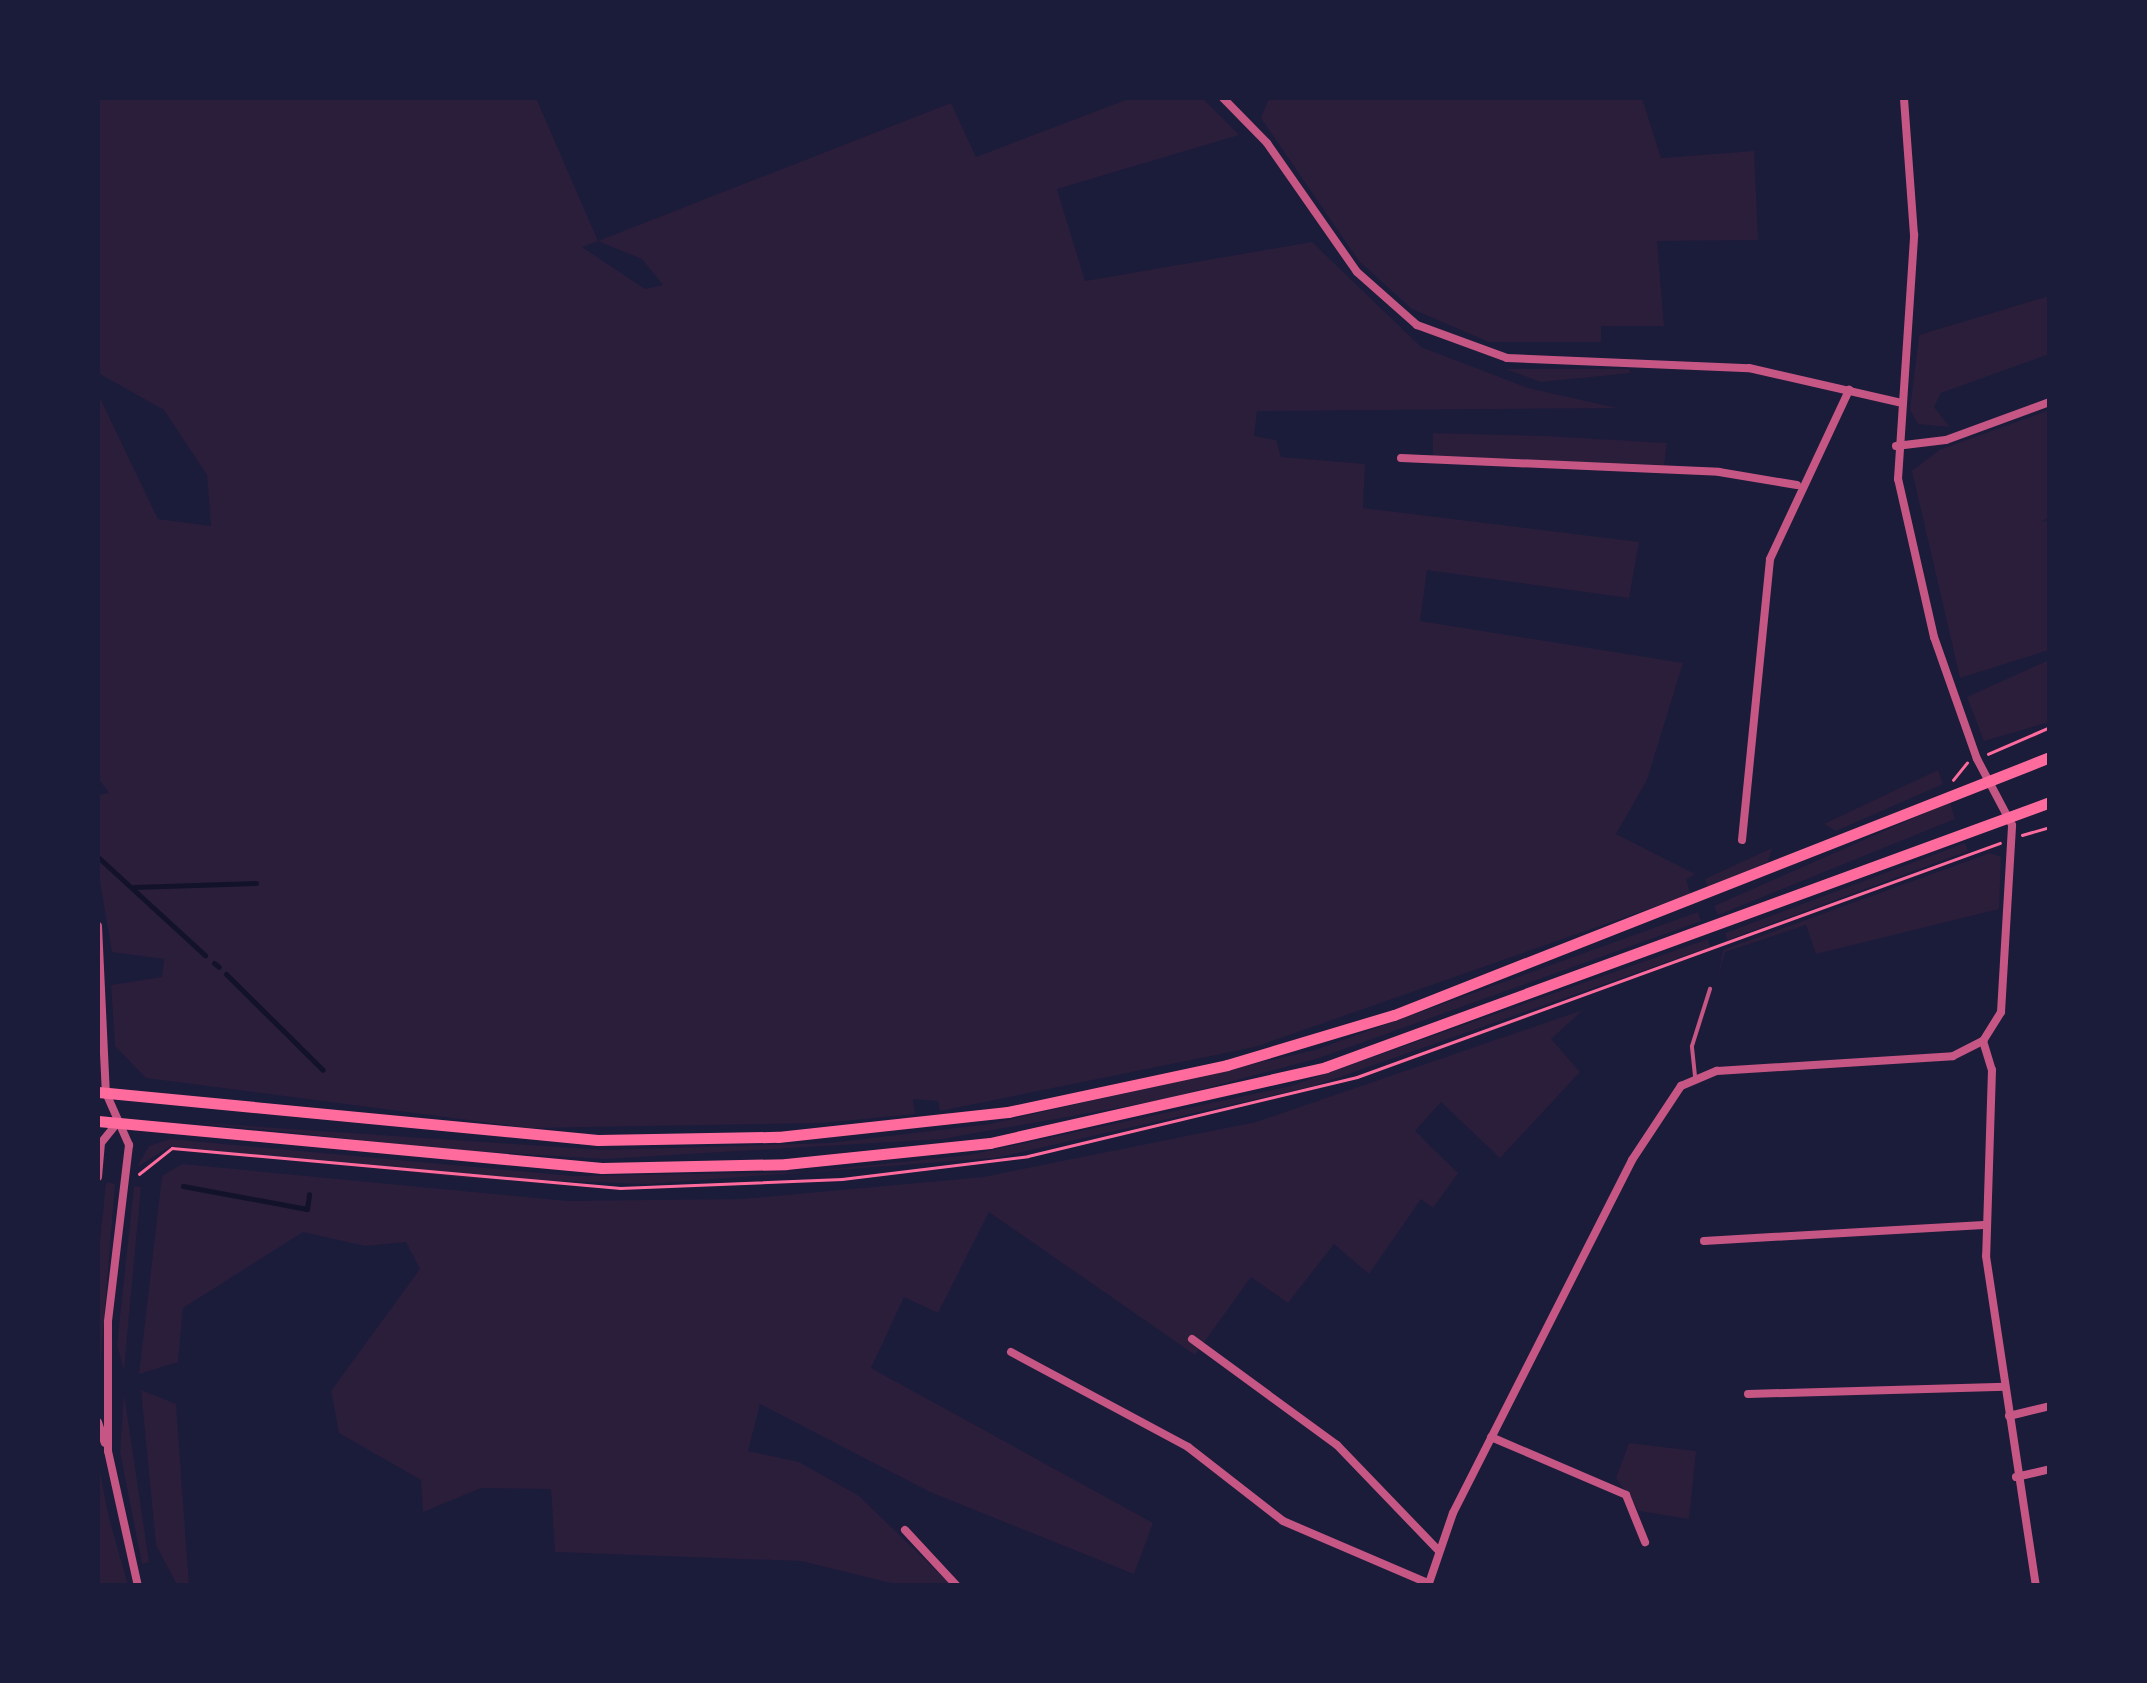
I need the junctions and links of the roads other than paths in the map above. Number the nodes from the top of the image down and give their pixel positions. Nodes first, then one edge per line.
1 (1223, 98) edge
2 (1904, 98) edge
3 (1849, 390) junction
4 (1898, 402) junction
5 (2050, 402) edge
6 (1896, 446) junction
7 (1401, 458) dead end
8 (1797, 484) junction
9 (2050, 756) edge
10 (1985, 777) junction
11 (2050, 802) edge
12 (2007, 815) junction
13 (1742, 840) dead end
14 (98, 926) edge
15 (1710, 989) dead end
16 (1983, 1041) junction
17 (1696, 1077) junction
18 (102, 1092) edge
19 (98, 1121) edge
20 (118, 1123) junction
21 (98, 1177) edge
22 (1984, 1225) junction
23 (1704, 1241) dead end
24 (1192, 1339) dead end
25 (1011, 1352) dead end
26 (2005, 1387) junction
27 (1748, 1394) dead end
28 (2050, 1406) edge
29 (2008, 1416) junction
30 (98, 1422) edge
31 (1491, 1437) junction
32 (108, 1452) junction
33 (2050, 1469) edge
34 (2016, 1476) junction
35 (904, 1530) dead end
36 (1646, 1542) dead end
37 (1438, 1550) junction
38 (1428, 1584) edge
39 (138, 1586) edge
40 (957, 1586) edge
41 (2036, 1586) edge

1 - 3 street
2 - 4 street
3 - 4 street
3 - 8 street
4 - 6 street
5 - 6 street
6 - 10 street
7 - 8 street
8 - 13 street
9 - 10 main road
10 - 12 street
10 - 18 main road
11 - 12 main road
12 - 16 street
12 - 20 main road
14 - 18 street
15 - 17 lane
16 - 17 street
16 - 22 street
17 - 31 street
18 - 20 street
19 - 20 main road
20 - 21 street
20 - 32 street
22 - 23 street
22 - 26 street
24 - 37 street
25 - 38 street
26 - 27 street
26 - 29 street
28 - 29 street
29 - 34 street
30 - 32 street
31 - 36 street
31 - 37 street
32 - 39 street
33 - 34 street
34 - 41 street
35 - 40 street
37 - 38 street

